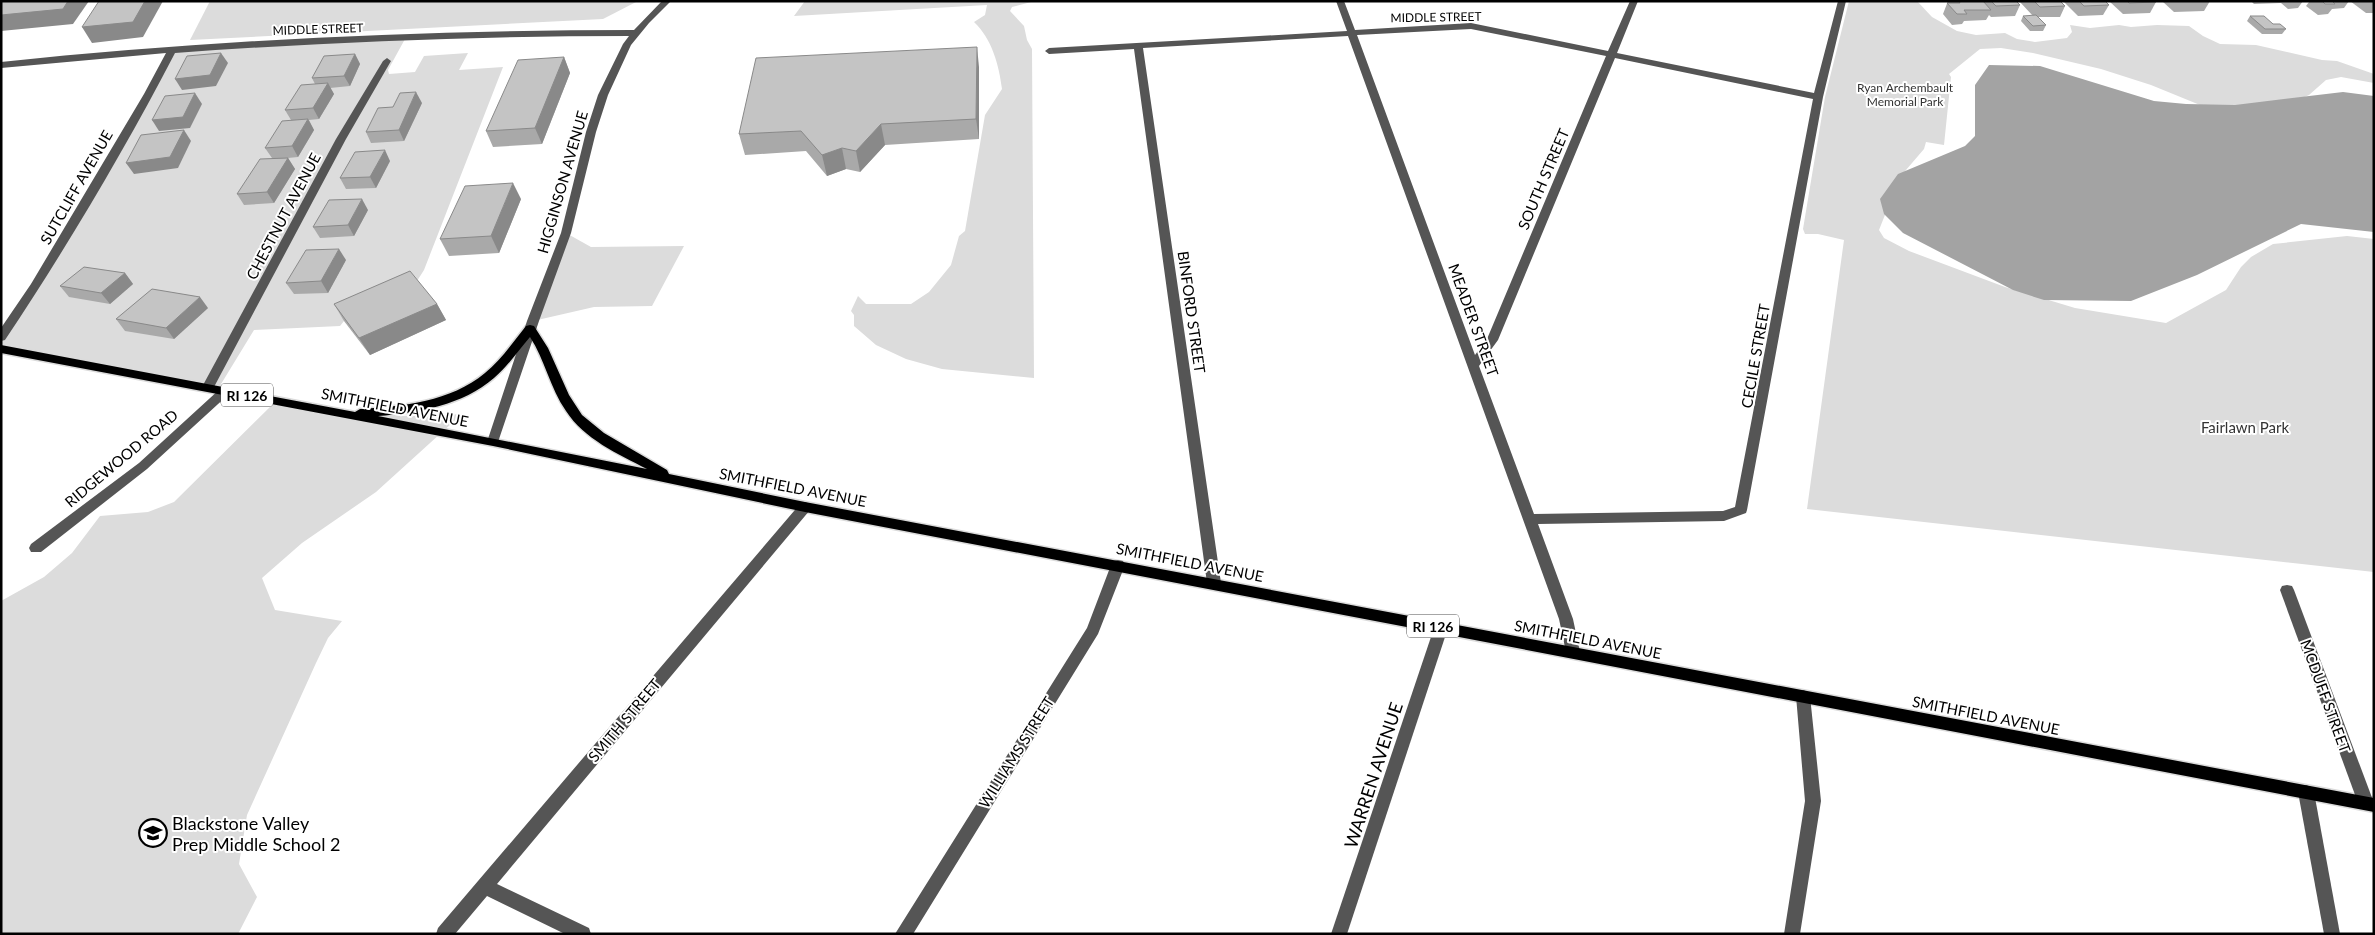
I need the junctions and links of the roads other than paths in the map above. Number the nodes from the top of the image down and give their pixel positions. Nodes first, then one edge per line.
1 (667, 1) edge
2 (1340, 1) edge
3 (1634, 1) edge
4 (1842, 1) edge
5 (636, 33) junction
6 (1351, 33) junction
7 (1138, 46) junction
8 (173, 49) junction
9 (1049, 51) dead end
10 (1612, 54) junction
11 (387, 61) dead end
12 (1, 65) edge
13 (1818, 96) junction
14 (530, 329) junction
15 (1, 337) edge
16 (1, 349) edge
17 (1474, 365) junction
18 (208, 387) junction
19 (225, 391) junction
20 (340, 414) junction
21 (492, 442) junction
22 (674, 479) junction
23 (805, 507) junction
24 (1531, 519) junction
25 (36, 548) dead end
26 (1118, 565) junction
27 (1214, 583) junction
28 (2287, 590) dead end
29 (1441, 628) junction
30 (1573, 652) junction
31 (1803, 696) junction
32 (2306, 792) junction
33 (2370, 804) edge
34 (484, 886) junction
35 (444, 934) edge
36 (583, 934) edge
37 (903, 934) edge
38 (1339, 934) edge
39 (1792, 934) edge
40 (2332, 934) edge

1 - 5 street, HIGGINSON AVENUE
2 - 6 street, MEADER STREET
3 - 10 street, SOUTH STREET
4 - 13 street, CECILE STREET
5 - 8 street, MIDDLE STREET
5 - 14 street, HIGGINSON AVENUE
6 - 7 street, MIDDLE STREET
6 - 10 street, MIDDLE STREET
6 - 17 street, MEADER STREET
7 - 9 street, MIDDLE STREET
7 - 27 street, BINFORD STREET
8 - 12 street, MIDDLE STREET
8 - 15 street, SUTCLIFF AVENUE
10 - 13 street, MIDDLE STREET
10 - 17 street, SOUTH STREET
11 - 18 street, CHESTNUT AVENUE
13 - 24 street, CECILE STREET
14 - 20 main road
14 - 21 street, HIGGINSON AVENUE
14 - 22 main road
16 - 18 main road, SMITHFIELD AVENUE / RI 126
17 - 24 street, MEADER STREET
18 - 19 main road, SMITHFIELD AVENUE / RI 126
19 - 20 main road, SMITHFIELD AVENUE / RI 126
19 - 25 street, RIDGEWOOD ROAD
20 - 21 main road, SMITHFIELD AVENUE / RI 126
21 - 22 main road, SMITHFIELD AVENUE / RI 126
22 - 23 main road, SMITHFIELD AVENUE / RI 126
23 - 26 main road, SMITHFIELD AVENUE / RI 126
23 - 34 street, SMITH STREET
24 - 30 street, MEADER STREET
26 - 27 main road, SMITHFIELD AVENUE / RI 126
26 - 37 street, WILLIAMS STREET
27 - 29 main road, SMITHFIELD AVENUE / RI 126
28 - 33 street, MCDUFF STREET
29 - 30 main road, SMITHFIELD AVENUE / RI 126
29 - 38 street, WARREN AVENUE
30 - 31 main road, SMITHFIELD AVENUE / RI 126
31 - 32 main road, SMITHFIELD AVENUE / RI 126
31 - 39 street
32 - 33 main road, SMITHFIELD AVENUE / RI 126
32 - 40 street
34 - 35 street, SMITH STREET
34 - 36 street

